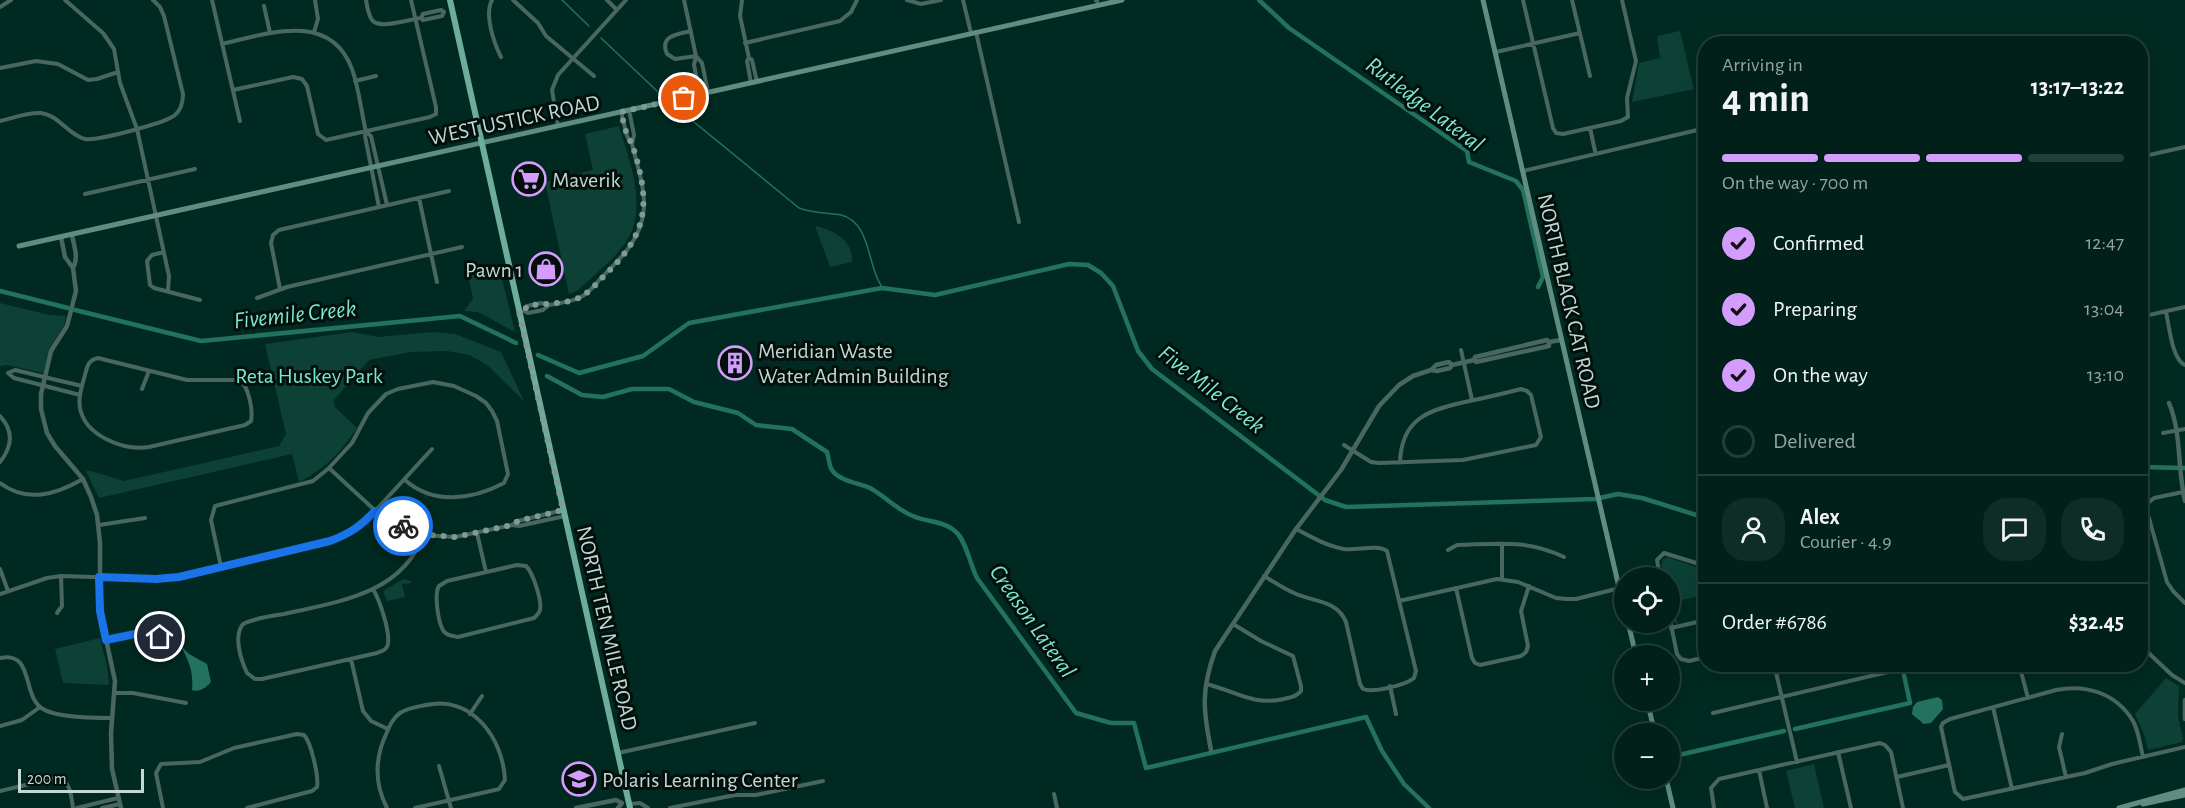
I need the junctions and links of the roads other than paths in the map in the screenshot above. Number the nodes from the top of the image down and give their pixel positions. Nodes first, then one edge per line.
1 (11, 0) edge
2 (65, 0) edge
3 (77, 0) edge
4 (153, 0) edge
5 (212, 0) edge
6 (315, 0) edge
7 (366, 0) edge
8 (411, 0) edge
9 (450, 0) edge
10 (492, 0) edge
11 (513, 0) edge
12 (607, 0) edge
13 (626, 0) edge
14 (684, 0) edge
15 (742, 0) edge
16 (857, 0) edge
17 (907, 0) edge
18 (940, 0) edge
19 (963, 0) edge
20 (1122, 0) edge
21 (1483, 0) edge
22 (1523, 0) edge
23 (1572, 0) edge
24 (1622, 0) edge
25 (1098, 1) edge
26 (73, 6) junction
27 (264, 6) dead end
28 (0, 8) edge
29 (452, 10) junction
30 (617, 10) junction
31 (418, 18) junction
32 (691, 31) junction
33 (314, 32) junction
34 (270, 33) junction
35 (974, 33) junction
36 (1580, 33) junction
37 (745, 43) junction
38 (222, 44) junction
39 (1534, 44) junction
40 (1496, 52) junction
41 (696, 56) junction
42 (501, 57) dead end
43 (572, 59) junction
44 (0, 68) edge
45 (118, 72) junction
46 (376, 76) dead end
47 (594, 76) dead end
48 (1590, 76) dead end
49 (355, 81) junction
50 (754, 82) junction
51 (233, 90) junction
52 (708, 92) junction
53 (700, 94) junction
54 (629, 110) junction
55 (621, 112) junction
56 (0, 121) edge
57 (240, 121) dead end
58 (558, 126) junction
59 (1590, 128) junction
60 (137, 129) junction
61 (1698, 130) edge
62 (366, 132) junction
63 (482, 143) junction
64 (632, 144) junction
65 (2185, 147) edge
66 (1595, 152) dead end
67 (2148, 155) edge
68 (378, 166) junction
69 (371, 167) junction
70 (195, 169) dead end
71 (1523, 171) junction
72 (147, 180) junction
73 (449, 191) dead end
74 (85, 194) dead end
75 (419, 198) junction
76 (387, 205) junction
77 (379, 207) junction
78 (156, 216) junction
79 (1018, 222) dead end
80 (72, 235) junction
81 (61, 237) junction
82 (19, 246) dead end
83 (462, 247) dead end
84 (164, 252) junction
85 (432, 255) junction
86 (73, 268) junction
87 (437, 282) dead end
88 (280, 289) junction
89 (168, 291) junction
90 (257, 298) dead end
91 (200, 300) dead end
92 (2185, 307) edge
93 (522, 311) junction
94 (2166, 312) junction
95 (2148, 315) edge
96 (1561, 340) junction
97 (1461, 350) dead end
98 (1463, 362) junction
99 (2183, 364) edge
100 (149, 370) junction
101 (0, 373) edge
102 (8, 373) junction
103 (45, 377) junction
104 (43, 385) junction
105 (82, 386) junction
106 (142, 388) dead end
107 (80, 394) junction
108 (1472, 400) junction
109 (2169, 403) dead end
110 (0, 416) edge
111 (2185, 429) edge
112 (2176, 430) junction
113 (2163, 433) dead end
114 (1344, 445) dead end
115 (432, 449) dead end
116 (1353, 451) junction
117 (0, 462) edge
118 (1400, 463) junction
119 (329, 468) junction
120 (83, 479) junction
121 (405, 480) junction
122 (0, 483) edge
123 (2183, 492) junction
124 (2185, 501) edge
125 (2148, 503) edge
126 (375, 511) junction
127 (564, 513) junction
128 (2148, 515) edge
129 (145, 518) dead end
130 (99, 525) junction
131 (1296, 529) junction
132 (477, 533) junction
133 (423, 535) junction
134 (1502, 544) junction
135 (1448, 550) dead end
136 (1564, 557) dead end
137 (1698, 563) edge
138 (221, 567) junction
139 (1617, 567) edge
140 (1657, 567) edge
141 (0, 569) edge
142 (486, 572) junction
143 (61, 576) junction
144 (1264, 576) junction
145 (99, 577) junction
146 (1502, 579) junction
147 (1529, 586) junction
148 (1456, 588) junction
149 (373, 589) junction
150 (1614, 590) edge
151 (8, 591) junction
152 (0, 594) edge
153 (1400, 601) junction
154 (2185, 603) edge
155 (57, 613) dead end
156 (1698, 622) edge
157 (1232, 623) junction
158 (1680, 626) edge
159 (1672, 633) edge
160 (106, 640) junction
161 (173, 640) dead end
162 (2148, 652) edge
163 (0, 658) edge
164 (351, 659) junction
165 (1698, 659) edge
166 (1776, 672) edge
167 (1888, 672) edge
168 (2021, 672) edge
169 (2185, 683) edge
170 (1205, 684) junction
171 (1390, 686) junction
172 (115, 693) junction
173 (482, 696) dead end
174 (1782, 697) junction
175 (2028, 698) junction
176 (2185, 700) edge
177 (186, 703) dead end
178 (40, 707) junction
179 (1993, 707) junction
180 (1713, 713) dead end
181 (470, 714) junction
182 (1396, 714) dead end
183 (113, 718) junction
184 (2185, 719) edge
185 (755, 723) dead end
186 (0, 726) edge
187 (388, 729) junction
188 (2062, 734) dead end
189 (2185, 747) edge
190 (1211, 750) dead end
191 (1838, 752) junction
192 (618, 753) junction
193 (2143, 757) junction
194 (1797, 762) junction
195 (1949, 765) junction
196 (439, 766) dead end
197 (1759, 770) junction
198 (1897, 777) junction
199 (2066, 777) junction
200 (823, 781) dead end
201 (1669, 789) edge
202 (2012, 789) junction
203 (2185, 790) edge
204 (0, 791) edge
205 (1054, 794) dead end
206 (2185, 795) edge
207 (448, 801) junction
208 (119, 803) edge
209 (627, 804) edge
210 (75, 808) edge
211 (102, 808) edge
212 (163, 808) edge
213 (247, 808) edge
214 (387, 808) edge
215 (415, 808) edge
216 (446, 808) edge
217 (452, 808) edge
218 (576, 808) edge
219 (618, 808) edge
220 (648, 808) edge
221 (670, 808) edge
222 (1057, 808) edge
223 (1673, 808) edge
224 (1714, 808) edge
225 (1767, 808) edge
226 (1851, 808) edge
227 (1903, 808) edge
228 (2120, 808) edge

1 - 28 street
2 - 26 street
3 - 26 street
4 - 60 street
5 - 38 street
6 - 33 street
7 - 31 street
8 - 31 street
9 - 29 main road, NORTH TEN MILE ROAD
10 - 42 street
11 - 43 street
12 - 30 street
13 - 30 street
14 - 32 street
15 - 37 street
16 - 37 street
17 - 18 street
19 - 35 street
20 - 25 main road, WEST USTICK ROAD
21 - 40 main road, NORTH BLACK CAT ROAD
22 - 39 street
23 - 36 street
24 - 59 street
25 - 35 main road, WEST USTICK ROAD
26 - 45 street
27 - 34 street
29 - 31 street
29 - 63 main road, NORTH TEN MILE ROAD
30 - 43 street
31 - 62 street
32 - 41 street
32 - 41 street
33 - 34 street
33 - 49 street
34 - 38 street
35 - 50 main road, WEST USTICK ROAD
35 - 79 street
36 - 39 street
36 - 48 street
37 - 50 street
38 - 51 street
39 - 40 street
39 - 59 street
40 - 71 main road, NORTH BLACK CAT ROAD
41 - 52 street
41 - 53 street
43 - 47 street
43 - 58 street
44 - 45 street
45 - 60 street
46 - 49 street
49 - 62 street
50 - 52 main road, WEST USTICK ROAD
51 - 57 street
51 - 62 street
52 - 53 main road, WEST USTICK ROAD
53 - 54 main road, WEST USTICK ROAD
54 - 55 main road, WEST USTICK ROAD
54 - 64 street
55 - 58 main road, WEST USTICK ROAD
55 - 64 street
56 - 60 street
58 - 63 main road, WEST USTICK ROAD
59 - 66 street
60 - 72 street
61 - 71 street
62 - 68 street
62 - 69 street
63 - 68 main road, WEST USTICK ROAD
63 - 93 main road, NORTH TEN MILE ROAD
64 - 93 street
65 - 67 street
68 - 69 main road, WEST USTICK ROAD
68 - 76 street
69 - 77 street
69 - 78 main road, WEST USTICK ROAD
70 - 72 street
71 - 96 main road, NORTH BLACK CAT ROAD
72 - 74 street
72 - 78 street
73 - 75 street
75 - 76 street
75 - 85 street
76 - 77 street
77 - 88 street
78 - 80 main road, WEST USTICK ROAD
78 - 84 street
80 - 81 main road, WEST USTICK ROAD
80 - 86 street
81 - 82 main road, WEST USTICK ROAD
81 - 86 street
83 - 85 street
84 - 89 street
84 - 89 street
85 - 87 street
85 - 88 street
86 - 103 street
88 - 90 street
89 - 91 street
92 - 94 street
93 - 127 main road, NORTH TEN MILE ROAD
94 - 95 street
94 - 99 street
96 - 98 street
96 - 139 main road, NORTH BLACK CAT ROAD
97 - 98 street
98 - 108 street
98 - 116 street
100 - 105 street
100 - 106 street
100 - 107 street
101 - 102 street
102 - 103 street
102 - 104 street
103 - 104 street
103 - 105 street
104 - 107 street
104 - 120 street
105 - 107 street
108 - 118 street
108 - 118 street
109 - 112 street
110 - 117 street
111 - 112 street
112 - 113 street
112 - 123 street
114 - 116 street
115 - 121 street
116 - 118 street
116 - 131 street
119 - 121 street
119 - 126 street
119 - 138 street
120 - 122 street
120 - 130 street
121 - 126 street
123 - 124 street
123 - 125 street
126 - 133 street
126 - 138 street
127 - 132 street
127 - 192 main road, NORTH TEN MILE ROAD
128 - 154 street
129 - 130 street
130 - 145 street
131 - 144 street
131 - 153 street
132 - 133 street
132 - 142 street
133 - 149 street
134 - 135 street
134 - 136 street
134 - 146 street
137 - 140 street
138 - 145 street
141 - 151 street
142 - 142 street
143 - 145 street
143 - 151 street
143 - 155 street
144 - 157 street
144 - 171 street
145 - 160 street
146 - 147 street
146 - 148 street
147 - 148 street
147 - 150 street
148 - 153 street
149 - 164 street
149 - 164 street
151 - 152 street
153 - 171 street
156 - 158 street
157 - 170 street
157 - 170 street
159 - 165 street
160 - 161 street
160 - 172 street
162 - 169 street
163 - 178 street
164 - 187 street
166 - 174 street
167 - 174 street
168 - 175 street
170 - 190 street
171 - 182 street
172 - 177 street
172 - 183 street
173 - 181 street
174 - 180 street
174 - 194 street
175 - 179 street
175 - 193 street
176 - 184 street
178 - 183 street
178 - 186 street
179 - 195 street
179 - 202 street
181 - 187 street
181 - 207 street
183 - 208 street
185 - 192 street
187 - 214 street
188 - 199 street
189 - 193 street
191 - 194 street
191 - 198 street
191 - 226 street
192 - 209 main road, NORTH TEN MILE ROAD
193 - 199 street
194 - 197 street
195 - 198 street
195 - 202 street
196 - 207 street
197 - 224 street
197 - 225 street
198 - 227 street
199 - 202 street
200 - 221 street
201 - 223 main road
203 - 228 main road
204 - 210 street
205 - 222 street
206 - 228 main road
207 - 215 street
207 - 216 street
207 - 217 street
208 - 210 street
208 - 211 street
209 - 218 street
209 - 219 street
209 - 220 street
212 - 213 street

